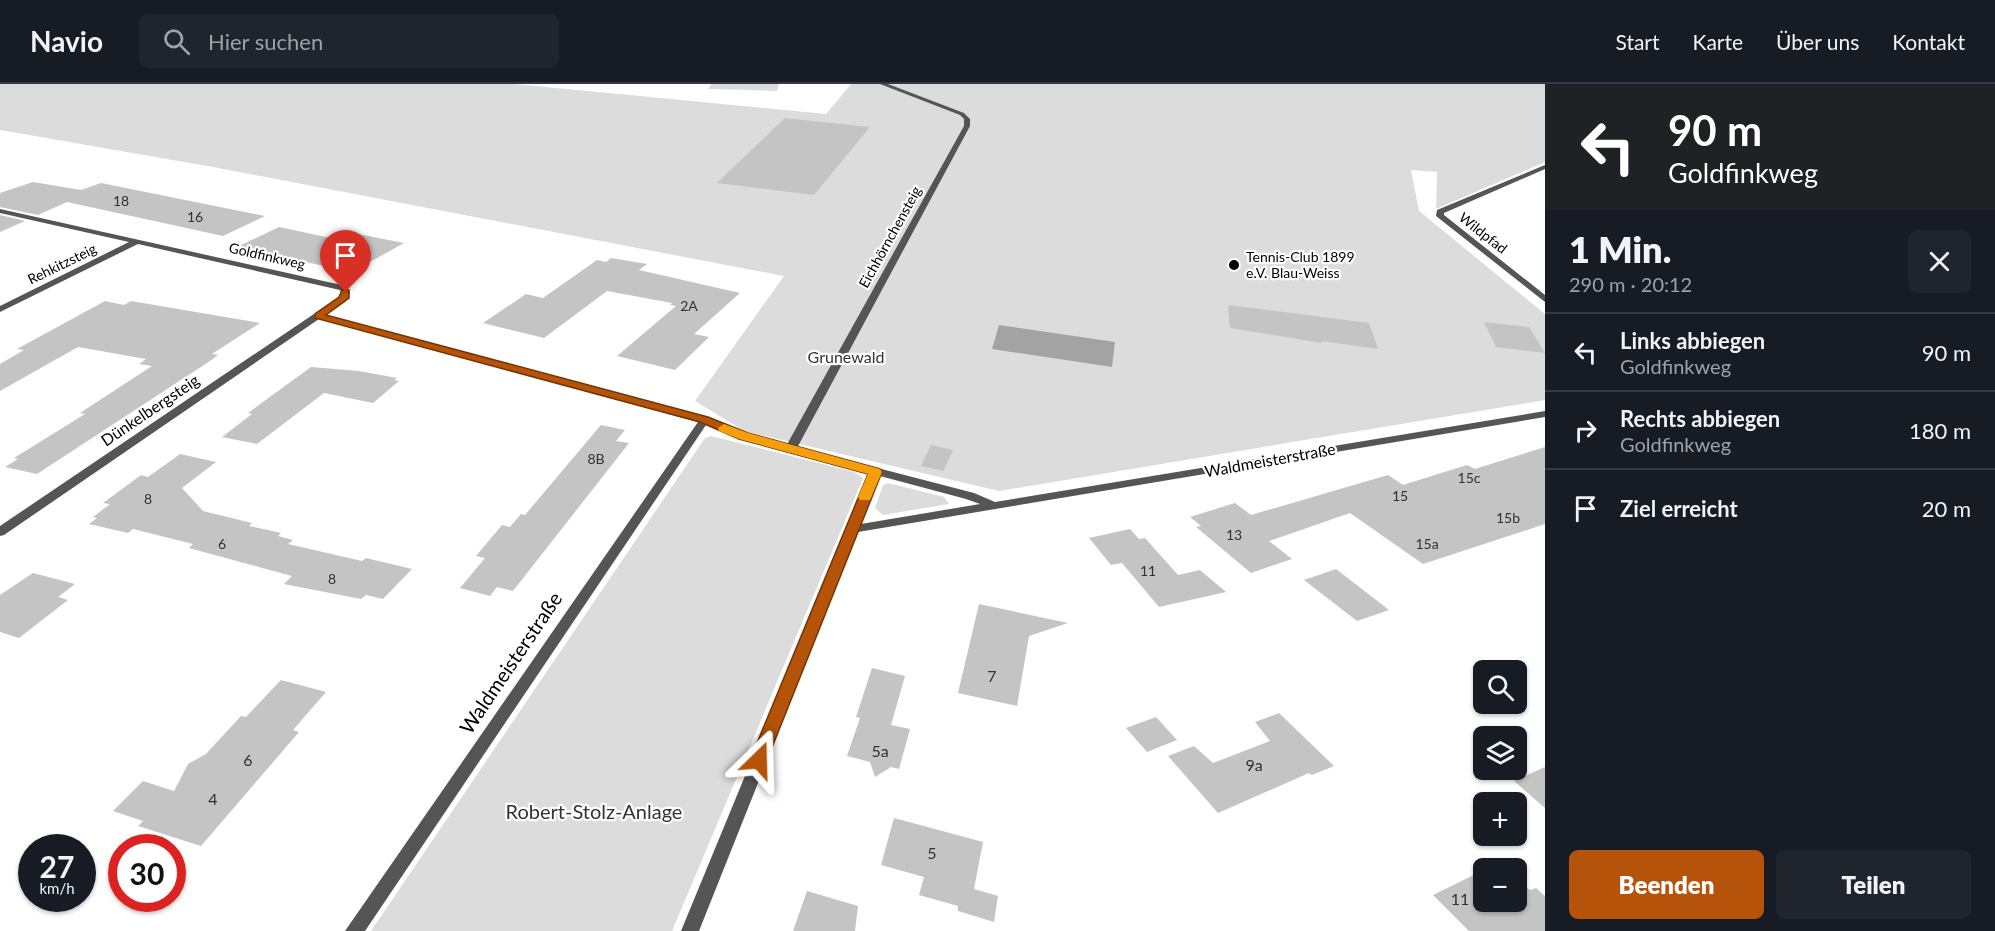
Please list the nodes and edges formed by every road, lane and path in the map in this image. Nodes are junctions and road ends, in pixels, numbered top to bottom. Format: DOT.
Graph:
graph roads {
  1 [pos="884,84"];
  2 [pos="1545,167"];
  3 [pos="0,211"];
  4 [pos="136,242"];
  5 [pos="1545,299"];
  6 [pos="0,309"];
  7 [pos="318,316"];
  8 [pos="1545,414"];
  9 [pos="704,420"];
  10 [pos="791,448"];
  11 [pos="876,472"];
  12 [pos="995,506"];
  13 [pos="852,529"];
  14 [pos="0,532"];
  15 [pos="354,931"];
  16 [pos="690,931"];
  1 -- 10 [label="street, Eichhörnchensteig"];
  2 -- 5 [label="street, Wildpfad"];
  3 -- 4 [label="street, Goldfinkweg"];
  4 -- 6 [label="street, Rehkitzsteig"];
  4 -- 7 [label="street, Goldfinkweg"];
  7 -- 9 [label="street"];
  7 -- 14 [label="street, Dünkelbergsteig"];
  8 -- 12 [label="street, Waldmeisterstraße"];
  9 -- 10 [label="street"];
  9 -- 15 [label="street, Waldmeisterstraße"];
  10 -- 11 [label="street"];
  11 -- 12 [label="street"];
  11 -- 13 [label="street"];
  12 -- 13 [label="street, Waldmeisterstraße"];
  13 -- 16 [label="street"];
}
